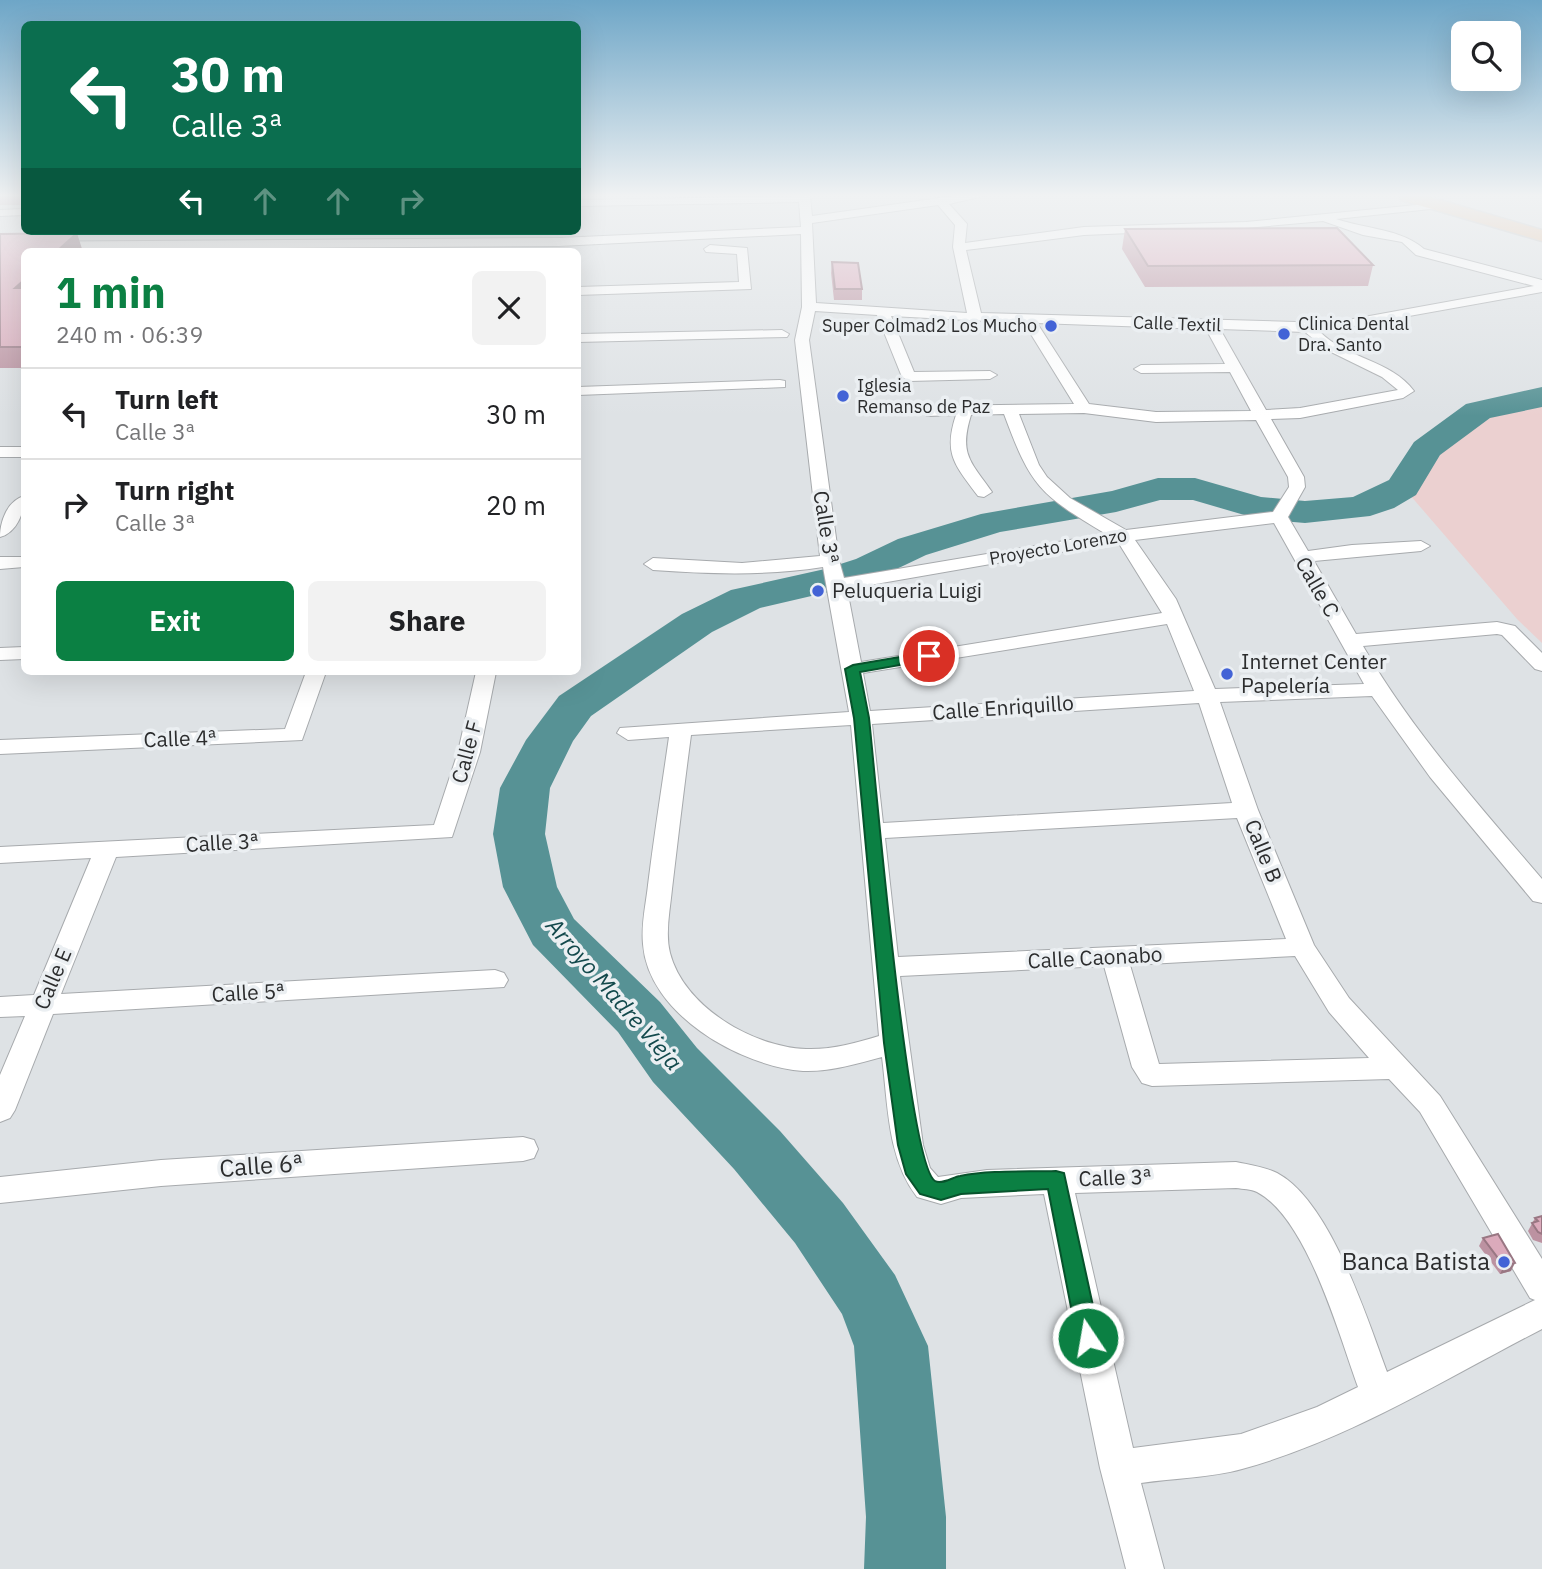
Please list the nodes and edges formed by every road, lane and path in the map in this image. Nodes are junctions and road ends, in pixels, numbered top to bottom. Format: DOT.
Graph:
graph roads {
  1 [pos="745,269"];
  2 [pos="808,269"];
  3 [pos="964,269"];
  4 [pos="1482,269"];
  5 [pos="1542,286"];
  6 [pos="581,291"];
  7 [pos="809,307"];
  8 [pos="883,313"];
  9 [pos="975,317"];
  10 [pos="1028,319"];
  11 [pos="1212,326"];
  12 [pos="1309,328"];
  13 [pos="782,334"];
  14 [pos="581,338"];
  15 [pos="1234,368"];
  16 [pos="1142,369"];
  17 [pos="990,375"];
  18 [pos="780,384"];
  19 [pos="581,391"];
  20 [pos="1084,408"];
  21 [pos="1010,410"];
  22 [pos="927,411"];
  23 [pos="965,411"];
  24 [pos="1262,415"];
  25 [pos="0,452"];
  26 [pos="21,452"];
  27 [pos="984,492"];
  28 [pos="1064,502"];
  29 [pos="21,505"];
  30 [pos="1284,510"];
  31 [pos="1081,513"];
  32 [pos="0,532"];
  33 [pos="1123,536"];
  34 [pos="1421,546"];
  35 [pos="1300,558"];
  36 [pos="21,562"];
  37 [pos="0,563"];
  38 [pos="653,564"];
  39 [pos="833,570"];
  40 [pos="1172,618"];
  41 [pos="1348,641"];
  42 [pos="21,653"];
  43 [pos="0,654"];
  44 [pos="1542,665"];
  45 [pos="853,669"];
  46 [pos="315,675"];
  47 [pos="485,675"];
  48 [pos="1378,690"];
  49 [pos="1207,696"];
  50 [pos="861,718"];
  51 [pos="681,730"];
  52 [pos="628,733"];
  53 [pos="0,747"];
  54 [pos="1246,810"];
  55 [pos="873,831"];
  56 [pos="443,832"];
  57 [pos="107,849"];
  58 [pos="0,855"];
  59 [pos="1542,895"];
  60 [pos="1302,947"];
  61 [pos="1115,958"];
  62 [pos="888,967"];
  63 [pos="495,980"];
  64 [pos="42,1005"];
  65 [pos="0,1007"];
  66 [pos="894,1043"];
  67 [pos="1395,1068"];
  68 [pos="0,1110"];
  69 [pos="523,1149"];
  70 [pos="1056,1180"];
  71 [pos="0,1190"];
  72 [pos="1542,1287"];
  73 [pos="1542,1312"];
  74 [pos="1378,1395"];
  75 [pos="1118,1468"];
  76 [pos="1145,1569"];
  1 -- 6 [label="street"];
  2 -- 7 [label="street, Calle 3ª"];
  3 -- 9 [label="street"];
  4 -- 5 [label="street"];
  5 -- 12 [label="street, Calle Textil"];
  7 -- 8 [label="street, Calle Textil"];
  7 -- 39 [label="street, Calle 3ª"];
  8 -- 9 [label="street, Calle Textil"];
  8 -- 17 [label="street"];
  9 -- 10 [label="street, Calle Textil"];
  10 -- 11 [label="street, Calle Textil"];
  10 -- 20 [label="street"];
  11 -- 12 [label="street, Calle Textil"];
  11 -- 15 [label="street"];
  12 -- 24 [label="street"];
  13 -- 14 [label="street"];
  15 -- 16 [label="street"];
  15 -- 24 [label="street"];
  18 -- 19 [label="street"];
  20 -- 21 [label="street"];
  20 -- 24 [label="street"];
  21 -- 23 [label="street"];
  21 -- 28 [label="street, Calle B"];
  22 -- 23 [label="street"];
  23 -- 27 [label="street"];
  24 -- 30 [label="street"];
  25 -- 26 [label="street"];
  28 -- 31 [label="street, Calle B"];
  29 -- 32 [label="street"];
  30 -- 33 [label="street, Proyecto Lorenzo"];
  30 -- 35 [label="street, Calle C"];
  31 -- 33 [label="street, Calle B"];
  33 -- 39 [label="street, Proyecto Lorenzo"];
  33 -- 40 [label="street, Calle B"];
  34 -- 35 [label="street"];
  35 -- 41 [label="street, Calle C"];
  36 -- 37 [label="street"];
  38 -- 39 [label="street, Proyecto Lorenzo"];
  39 -- 45 [label="street, Calle 3ª"];
  40 -- 45 [label="street"];
  40 -- 49 [label="street, Calle B"];
  41 -- 44 [label="street"];
  41 -- 48 [label="street, Calle C"];
  42 -- 43 [label="street"];
  45 -- 50 [label="street, Calle 3ª"];
  46 -- 53 [label="street, Calle 4ª"];
  47 -- 56 [label="street, Calle F"];
  48 -- 49 [label="street, Calle Enriquillo"];
  48 -- 59 [label="street, Calle C"];
  49 -- 50 [label="street, Calle Enriquillo"];
  49 -- 54 [label="street, Calle B"];
  50 -- 51 [label="street, Calle Enriquillo"];
  50 -- 55 [label="street, Calle 3ª"];
  51 -- 52 [label="street, Calle Enriquillo"];
  51 -- 66 [label="street"];
  54 -- 55 [label="street"];
  54 -- 60 [label="street, Calle B"];
  55 -- 62 [label="street, Calle 3ª"];
  56 -- 57 [label="street, Calle 3ª"];
  57 -- 58 [label="street, Calle 3ª"];
  57 -- 64 [label="street, Calle E"];
  60 -- 61 [label="street, Calle Caonabo"];
  60 -- 67 [label="street, Calle B"];
  61 -- 62 [label="street, Calle Caonabo"];
  61 -- 67 [label="street"];
  62 -- 66 [label="street, Calle 3ª"];
  63 -- 64 [label="street, Calle 5ª"];
  64 -- 65 [label="street, Calle 5ª"];
  64 -- 68 [label="street, Calle E"];
  66 -- 70 [label="street, Calle 3ª"];
  67 -- 72 [label="street, Calle B"];
  69 -- 71 [label="street, Calle 6ª"];
  70 -- 74 [label="street, Calle 3ª"];
  70 -- 75 [label="street"];
  73 -- 74 [label="street"];
  74 -- 75 [label="street"];
  75 -- 76 [label="street"];
}
